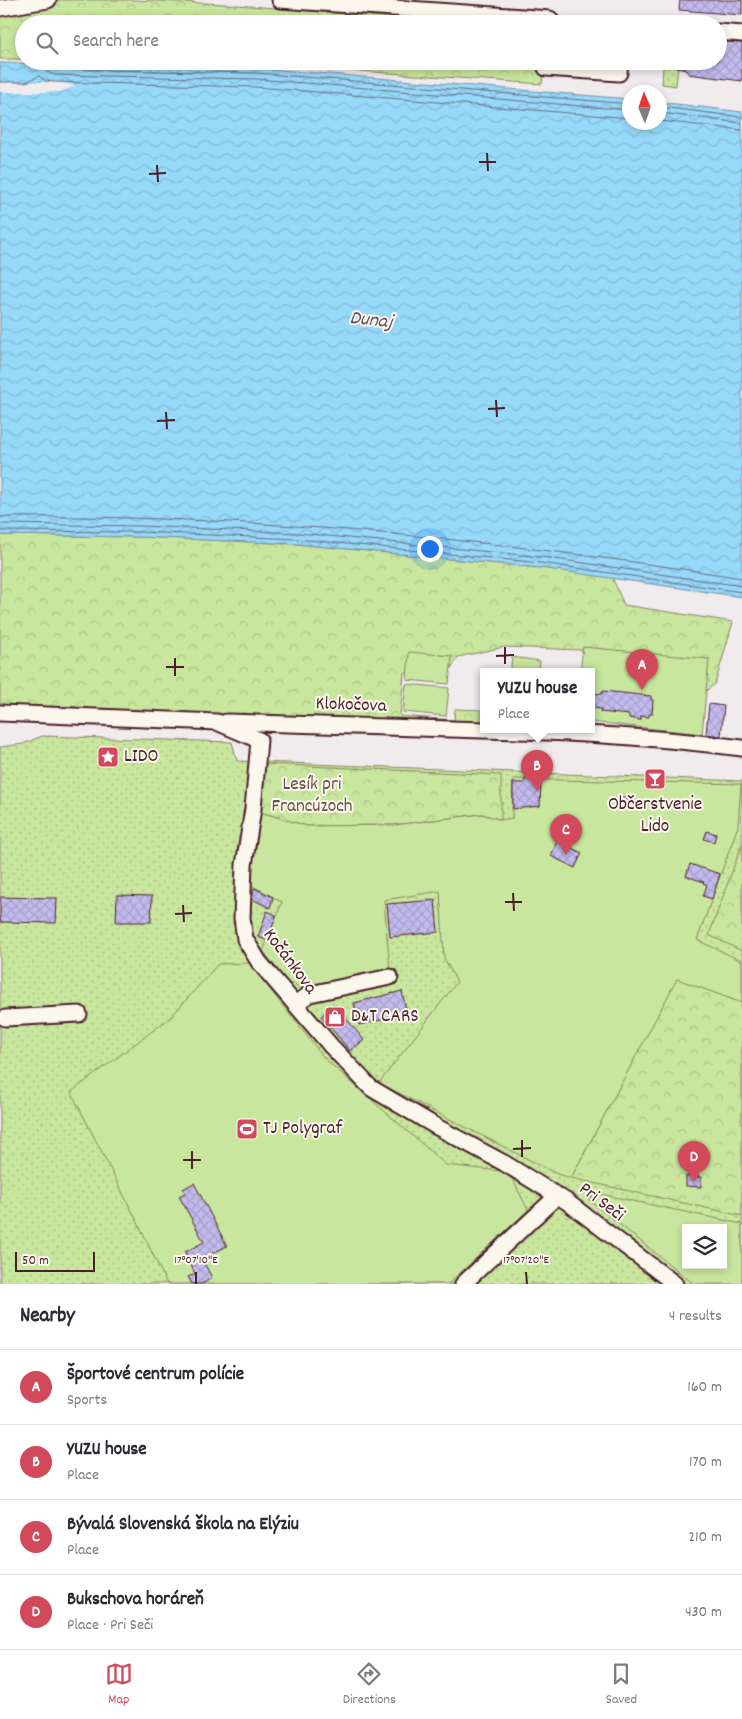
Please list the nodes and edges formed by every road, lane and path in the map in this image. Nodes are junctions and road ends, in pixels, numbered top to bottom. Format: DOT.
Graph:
graph roads {
  1 [pos="48,0"];
  2 [pos="280,0"];
  3 [pos="0,8"];
  4 [pos="482,15"];
  5 [pos="727,33"];
  6 [pos="742,34"];
  7 [pos="575,70"];
  8 [pos="619,70"];
  9 [pos="0,713"];
  10 [pos="217,722"];
  11 [pos="480,730"];
  12 [pos="573,733"];
  13 [pos="742,748"];
  14 [pos="390,977"];
  15 [pos="295,1004"];
  16 [pos="79,1014"];
  17 [pos="5,1018"];
  18 [pos="557,1196"];
  19 [pos="463,1284"];
  20 [pos="675,1284"];
  1 -- 3 [label="street"];
  2 -- 4 [label="street"];
  5 -- 6 [label="street"];
  7 -- 8 [label="street"];
  9 -- 10 [label="street, Klokočova"];
  10 -- 11 [label="street, Klokočova"];
  10 -- 15 [label="street, Kočánkova"];
  12 -- 13 [label="street, Klokočova"];
  14 -- 15 [label="street"];
  15 -- 18 [label="street, Kočánkova"];
  16 -- 17 [label="street"];
  18 -- 19 [label="street, Pri Seči"];
  18 -- 20 [label="street, Pri Seči"];
}
